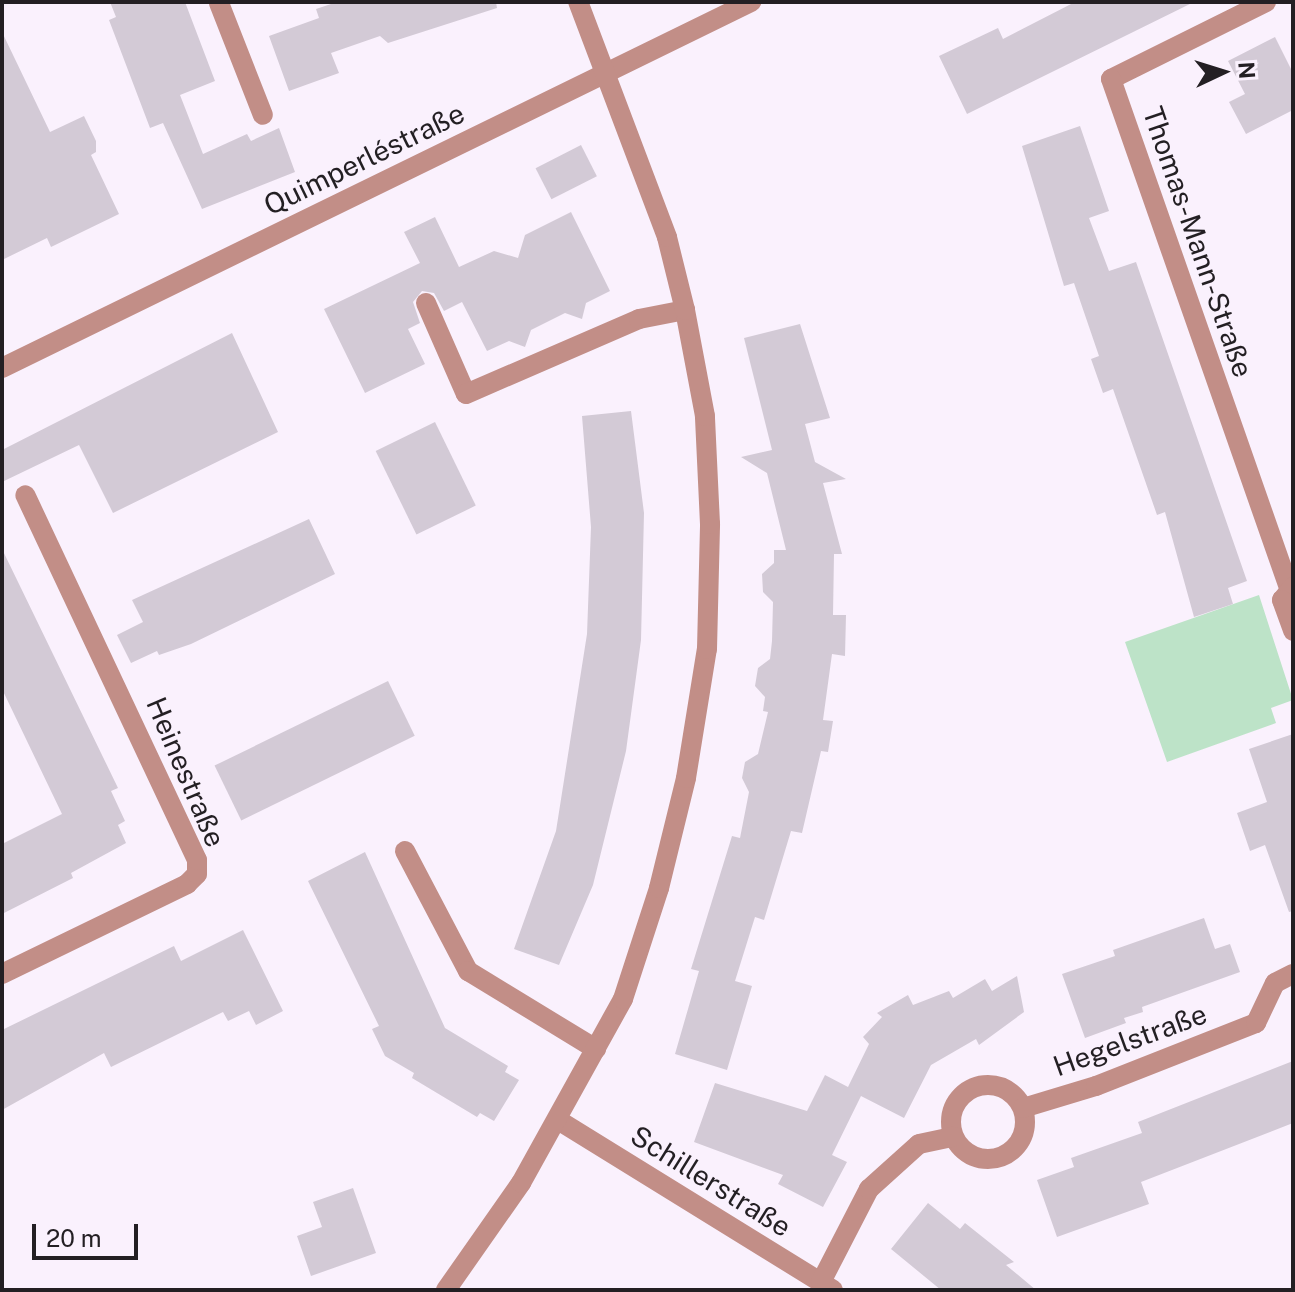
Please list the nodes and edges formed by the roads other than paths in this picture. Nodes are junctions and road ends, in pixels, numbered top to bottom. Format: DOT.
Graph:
graph roads {
  1 [pos="220,2"];
  2 [pos="578,2"];
  3 [pos="751,2"];
  4 [pos="1266,2"];
  5 [pos="606,71"];
  6 [pos="263,115"];
  7 [pos="426,303"];
  8 [pos="685,310"];
  9 [pos="2,368"];
  10 [pos="25,495"];
  11 [pos="1291,588"];
  12 [pos="1293,631"];
  13 [pos="405,851"];
  14 [pos="2,974"];
  15 [pos="1293,974"];
  16 [pos="596,1049"];
  17 [pos="1023,1108"];
  18 [pos="558,1120"];
  19 [pos="953,1137"];
  20 [pos="827,1286"];
  21 [pos="446,1290"];
  1 -- 6 [label="street"];
  2 -- 5 [label="street"];
  3 -- 5 [label="street, Quimperléstraße"];
  4 -- 11 [label="street, Thomas-Mann-Straße"];
  5 -- 8 [label="street"];
  5 -- 9 [label="street, Quimperléstraße"];
  7 -- 8 [label="street"];
  8 -- 16 [label="street"];
  10 -- 14 [label="street, Heinestraße"];
  11 -- 12 [label="street, Thomas-Mann-Straße"];
  13 -- 16 [label="street"];
  15 -- 17 [label="street, Hegelstraße"];
  16 -- 18 [label="street"];
  17 -- 19 [label="street"];
  17 -- 19 [label="street"];
  18 -- 20 [label="street, Schillerstraße"];
  18 -- 21 [label="street"];
  19 -- 20 [label="street"];
}
